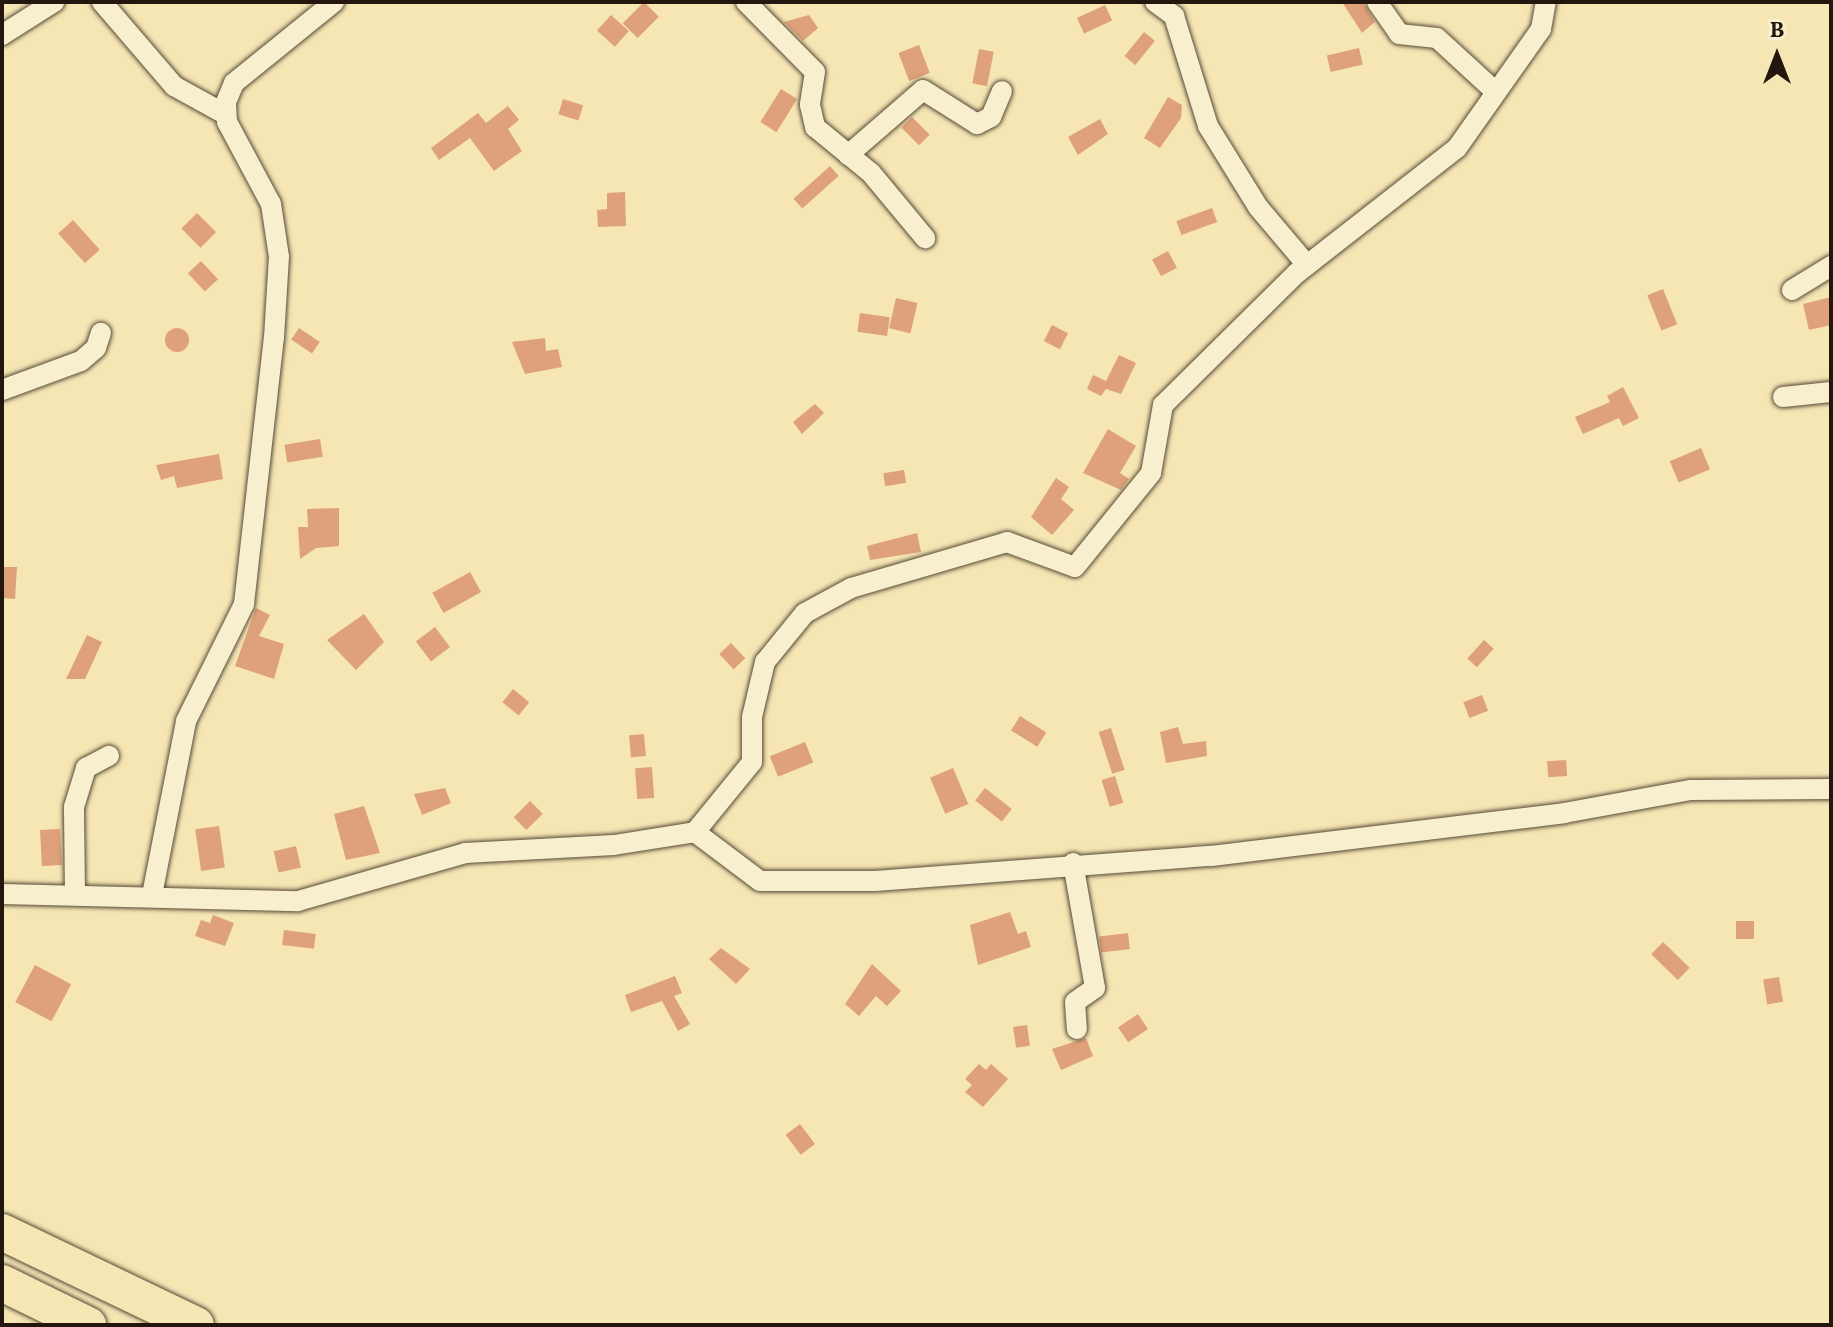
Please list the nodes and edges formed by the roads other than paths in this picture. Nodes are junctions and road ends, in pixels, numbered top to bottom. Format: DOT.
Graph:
graph roads {
  1 [pos="54,2"];
  2 [pos="102,2"];
  3 [pos="334,2"];
  4 [pos="746,2"];
  5 [pos="1155,2"];
  6 [pos="1377,2"];
  7 [pos="1546,2"];
  8 [pos="2,35"];
  9 [pos="1002,91"];
  10 [pos="1496,92"];
  11 [pos="225,114"];
  12 [pos="848,155"];
  13 [pos="925,238"];
  14 [pos="1307,265"];
  15 [pos="1831,266"];
  16 [pos="1792,290"];
  17 [pos="101,333"];
  18 [pos="2,390"];
  19 [pos="1831,392"];
  20 [pos="1783,397"];
  21 [pos="109,756"];
  22 [pos="1831,789"];
  23 [pos="695,832"];
  24 [pos="1073,863"];
  25 [pos="2,894"];
  26 [pos="75,894"];
  27 [pos="152,895"];
  28 [pos="1077,1029"];
  29 [pos="2,1232"];
  30 [pos="2,1283"];
  31 [pos="88,1325"];
  32 [pos="196,1325"];
  1 -- 8 [label="street"];
  2 -- 11 [label="street"];
  3 -- 11 [label="street"];
  4 -- 12 [label="street"];
  5 -- 14 [label="street"];
  6 -- 10 [label="street"];
  7 -- 10 [label="street"];
  9 -- 12 [label="street"];
  10 -- 14 [label="street"];
  11 -- 27 [label="street"];
  12 -- 13 [label="street"];
  14 -- 23 [label="street"];
  15 -- 16 [label="street"];
  17 -- 18 [label="street"];
  19 -- 20 [label="street"];
  21 -- 26 [label="street"];
  22 -- 24 [label="street"];
  23 -- 24 [label="street"];
  23 -- 27 [label="street"];
  24 -- 28 [label="street"];
  25 -- 26 [label="street"];
  26 -- 27 [label="street"];
  29 -- 32 [label="highway"];
  30 -- 31 [label="highway"];
}
